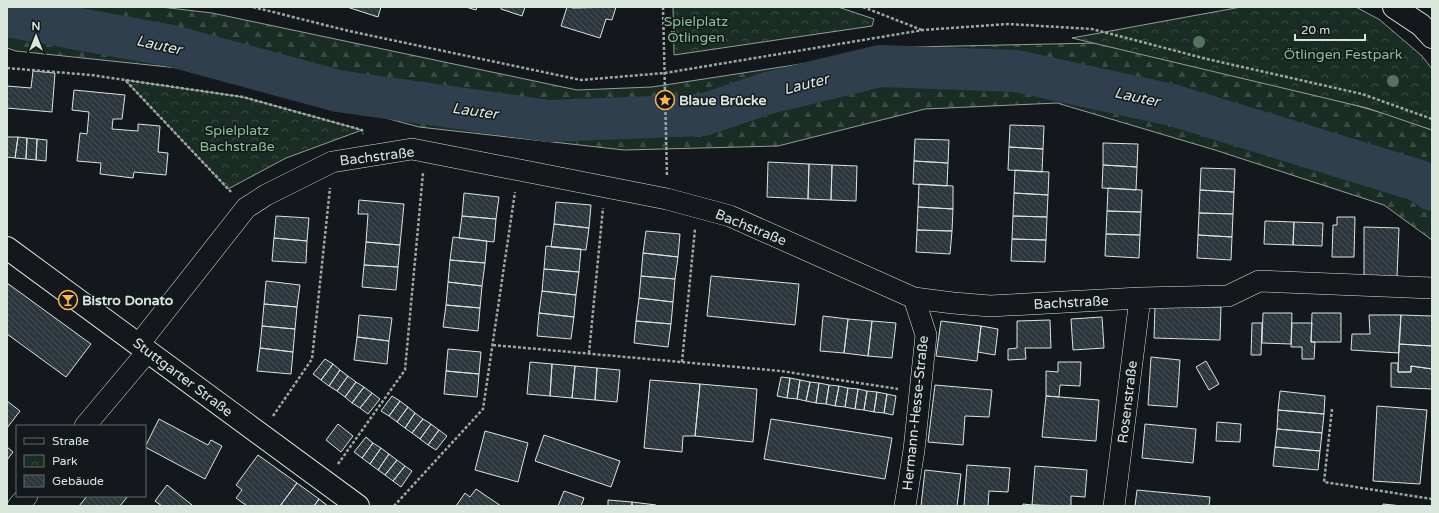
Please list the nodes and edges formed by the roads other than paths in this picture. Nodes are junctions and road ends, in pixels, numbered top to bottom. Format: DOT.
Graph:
graph roads {
  1 [pos="1394,7"];
  2 [pos="1432,37"];
  3 [pos="7,248"];
  4 [pos="1432,288"];
  5 [pos="914,298"];
  6 [pos="1140,298"];
  7 [pos="143,348"];
  8 [pos="86,425"];
  9 [pos="25,497"];
  10 [pos="18,506"];
  11 [pos="358,506"];
  12 [pos="905,506"];
  13 [pos="1114,506"];
  1 -- 2 [label="main road"];
  3 -- 7 [label="main road, Stuttgarter Straße"];
  4 -- 6 [label="street, Bachstraße"];
  5 -- 6 [label="street, Bachstraße"];
  5 -- 7 [label="street, Bachstraße"];
  5 -- 12 [label="street, Hermann-Hesse-Straße"];
  6 -- 13 [label="street, Rosenstraße"];
  7 -- 8 [label="street, Bachstraße"];
  7 -- 11 [label="main road, Stuttgarter Straße"];
  9 -- 10 [label="street"];
}
